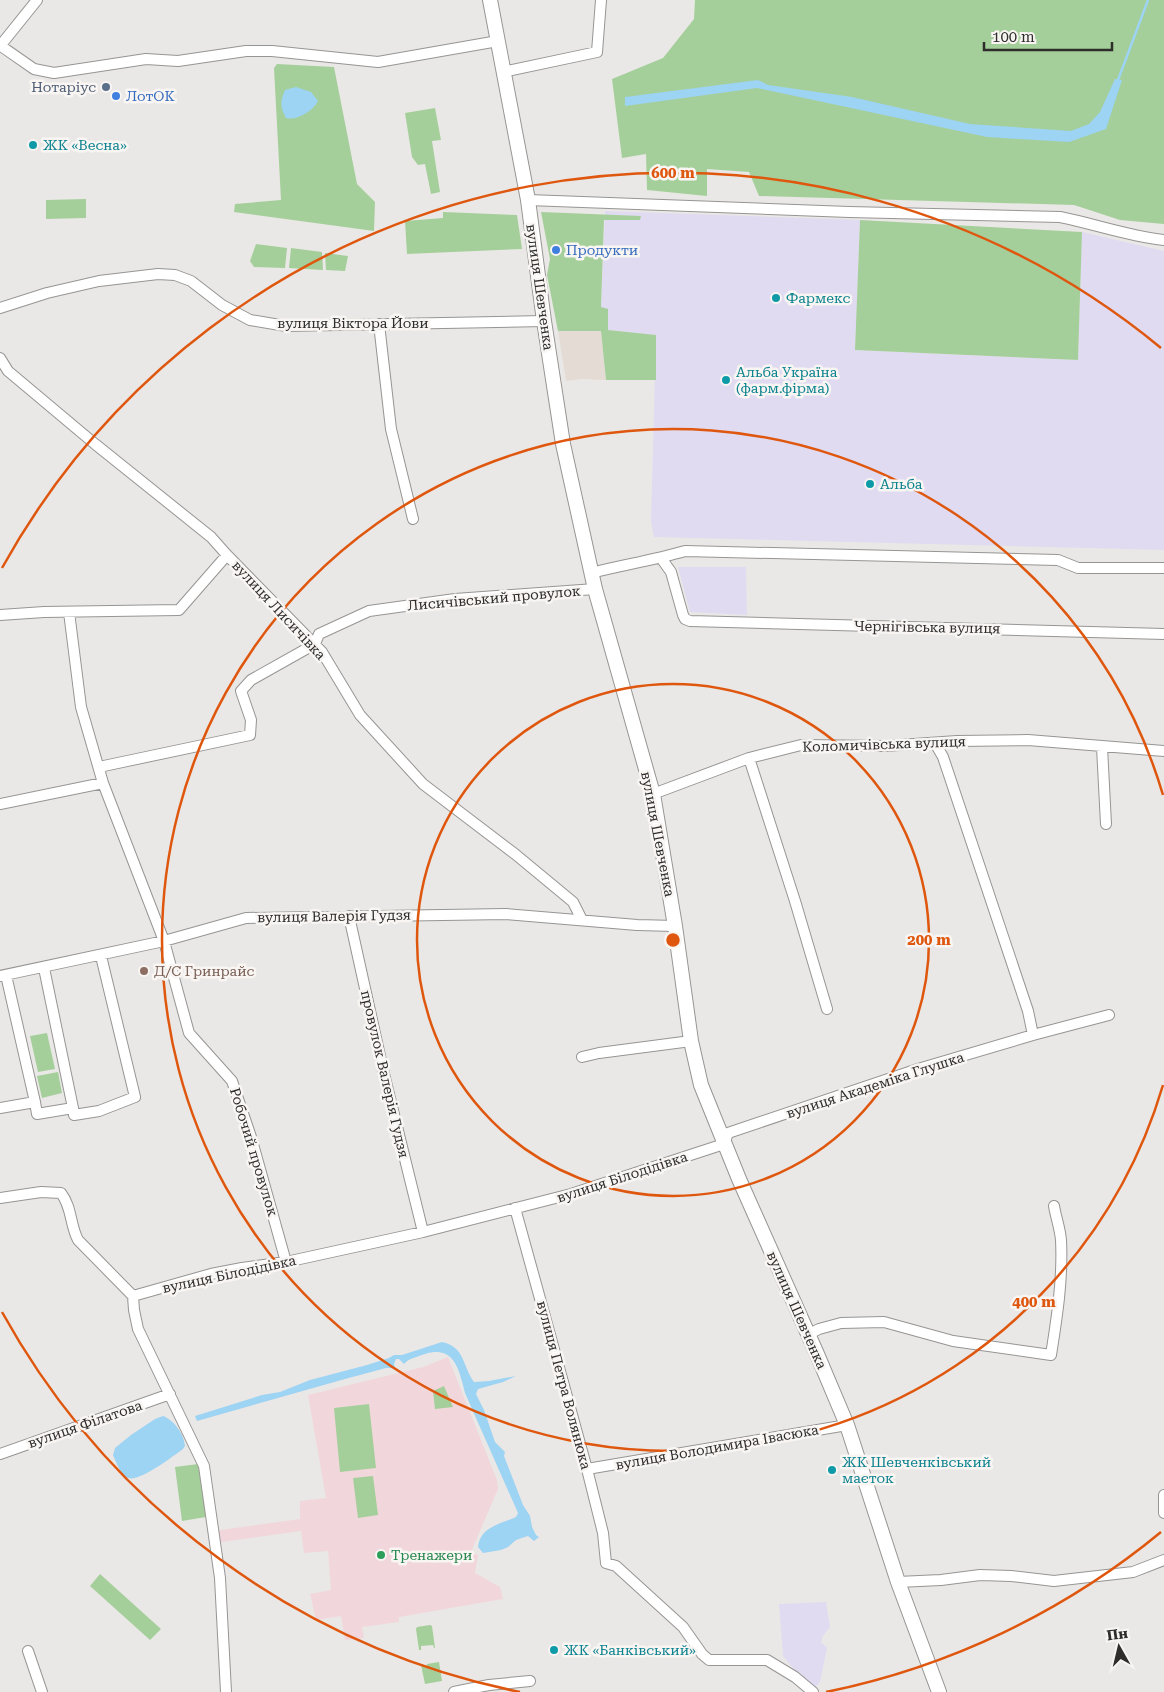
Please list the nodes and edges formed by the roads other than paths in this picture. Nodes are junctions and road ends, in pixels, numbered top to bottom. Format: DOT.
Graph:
graph roads {
  1 [pos="37,0"];
  2 [pos="490,0"];
  3 [pos="601,0"];
  4 [pos="498,41"];
  5 [pos="0,46"];
  6 [pos="503,72"];
  7 [pos="528,200"];
  8 [pos="1164,240"];
  9 [pos="0,308"];
  10 [pos="544,320"];
  11 [pos="379,324"];
  12 [pos="0,358"];
  13 [pos="413,519"];
  14 [pos="227,555"];
  15 [pos="661,558"];
  16 [pos="1164,568"];
  17 [pos="591,573"];
  18 [pos="595,589"];
  19 [pos="68,612"];
  20 [pos="0,615"];
  21 [pos="1164,634"];
  22 [pos="315,644"];
  23 [pos="935,742"];
  24 [pos="1102,747"];
  25 [pos="1164,751"];
  26 [pos="749,758"];
  27 [pos="99,767"];
  28 [pos="103,783"];
  29 [pos="653,794"];
  30 [pos="0,804"];
  31 [pos="1106,824"];
  32 [pos="349,916"];
  33 [pos="582,920"];
  34 [pos="675,926"];
  35 [pos="164,941"];
  36 [pos="101,956"];
  37 [pos="44,968"];
  38 [pos="3,976"];
  39 [pos="827,1009"];
  40 [pos="1109,1015"];
  41 [pos="1033,1035"];
  42 [pos="691,1041"];
  43 [pos="582,1057"];
  44 [pos="35,1102"];
  45 [pos="0,1108"];
  46 [pos="73,1108"];
  47 [pos="724,1144"];
  48 [pos="0,1198"];
  49 [pos="515,1208"];
  50 [pos="1054,1211"];
  51 [pos="423,1232"];
  52 [pos="286,1262"];
  53 [pos="133,1296"];
  54 [pos="809,1334"];
  55 [pos="170,1394"];
  56 [pos="847,1425"];
  57 [pos="0,1454"];
  58 [pos="587,1469"];
  59 [pos="1164,1495"];
  60 [pos="1164,1513"];
  61 [pos="1164,1560"];
  62 [pos="898,1582"];
  63 [pos="28,1651"];
  64 [pos="530,1681"];
  65 [pos="42,1692"];
  66 [pos="226,1692"];
  67 [pos="454,1692"];
  68 [pos="813,1692"];
  69 [pos="939,1692"];
  1 -- 5 [label="street"];
  2 -- 4 [label="main road, вулиця Шевченка"];
  3 -- 6 [label="street"];
  4 -- 5 [label="street"];
  4 -- 6 [label="main road, вулиця Шевченка"];
  6 -- 7 [label="main road, вулиця Шевченка"];
  7 -- 8 [label="street"];
  7 -- 10 [label="main road, вулиця Шевченка"];
  9 -- 11 [label="street, вулиця Віктора Йови"];
  10 -- 11 [label="street, вулиця Віктора Йови"];
  10 -- 17 [label="main road, вулиця Шевченка"];
  11 -- 13 [label="street"];
  12 -- 14 [label="street, вулиця Лисичівка"];
  14 -- 19 [label="street"];
  14 -- 22 [label="street, вулиця Лисичівка"];
  15 -- 16 [label="street"];
  15 -- 17 [label="street"];
  15 -- 21 [label="street, Чернігівська вулиця"];
  17 -- 18 [label="main road, вулиця Шевченка"];
  18 -- 22 [label="street, Лисичівський провулок"];
  18 -- 29 [label="main road, вулиця Шевченка"];
  19 -- 20 [label="street"];
  19 -- 27 [label="street, Робочий провулок"];
  22 -- 27 [label="street, Лисичівський провулок"];
  22 -- 33 [label="street, вулиця Лисичівка"];
  23 -- 24 [label="street, Коломичівська вулиця"];
  23 -- 26 [label="street, Коломичівська вулиця"];
  23 -- 41 [label="street"];
  24 -- 25 [label="street, Коломичівська вулиця"];
  24 -- 31 [label="street"];
  26 -- 29 [label="street, Коломичівська вулиця"];
  26 -- 39 [label="street"];
  27 -- 28 [label="street, Робочий провулок"];
  28 -- 30 [label="street"];
  28 -- 35 [label="street, Робочий провулок"];
  29 -- 34 [label="main road, вулиця Шевченка"];
  32 -- 33 [label="street, вулиця Валерія Гудзя"];
  32 -- 35 [label="street, вулиця Валерія Гудзя"];
  32 -- 51 [label="street, провулок Валерія Гудзя"];
  33 -- 34 [label="street, вулиця Валерія Гудзя"];
  34 -- 42 [label="main road, вулиця Шевченка"];
  35 -- 36 [label="street, вулиця Валерія Гудзя"];
  35 -- 52 [label="street, Робочий провулок"];
  36 -- 37 [label="street, вулиця Валерія Гудзя"];
  36 -- 46 [label="street"];
  37 -- 38 [label="street, вулиця Валерія Гудзя"];
  37 -- 46 [label="street"];
  38 -- 44 [label="street"];
  40 -- 41 [label="street, вулиця Академіка Глушка"];
  41 -- 47 [label="street, вулиця Академіка Глушка"];
  42 -- 43 [label="street"];
  42 -- 47 [label="main road, вулиця Шевченка"];
  44 -- 45 [label="street"];
  44 -- 46 [label="street"];
  47 -- 49 [label="street, вулиця Білодідівка"];
  47 -- 54 [label="main road, вулиця Шевченка"];
  48 -- 53 [label="street"];
  49 -- 51 [label="street, вулиця Білодідівка"];
  49 -- 58 [label="street, вулиця Петра Волянюка"];
  50 -- 54 [label="street"];
  51 -- 52 [label="street, вулиця Білодідівка"];
  52 -- 53 [label="street, вулиця Білодідівка"];
  53 -- 55 [label="street"];
  54 -- 56 [label="main road, вулиця Шевченка"];
  55 -- 57 [label="street, вулиця Філатова"];
  55 -- 66 [label="street"];
  56 -- 58 [label="street, вулиця Володимира Івасюка"];
  56 -- 62 [label="main road, вулиця Шевченка"];
  58 -- 68 [label="street, вулиця Петра Волянюка"];
  59 -- 60 [label="street"];
  61 -- 62 [label="street"];
  62 -- 69 [label="main road, вулиця Шевченка"];
  63 -- 65 [label="street"];
  64 -- 67 [label="street"];
}
